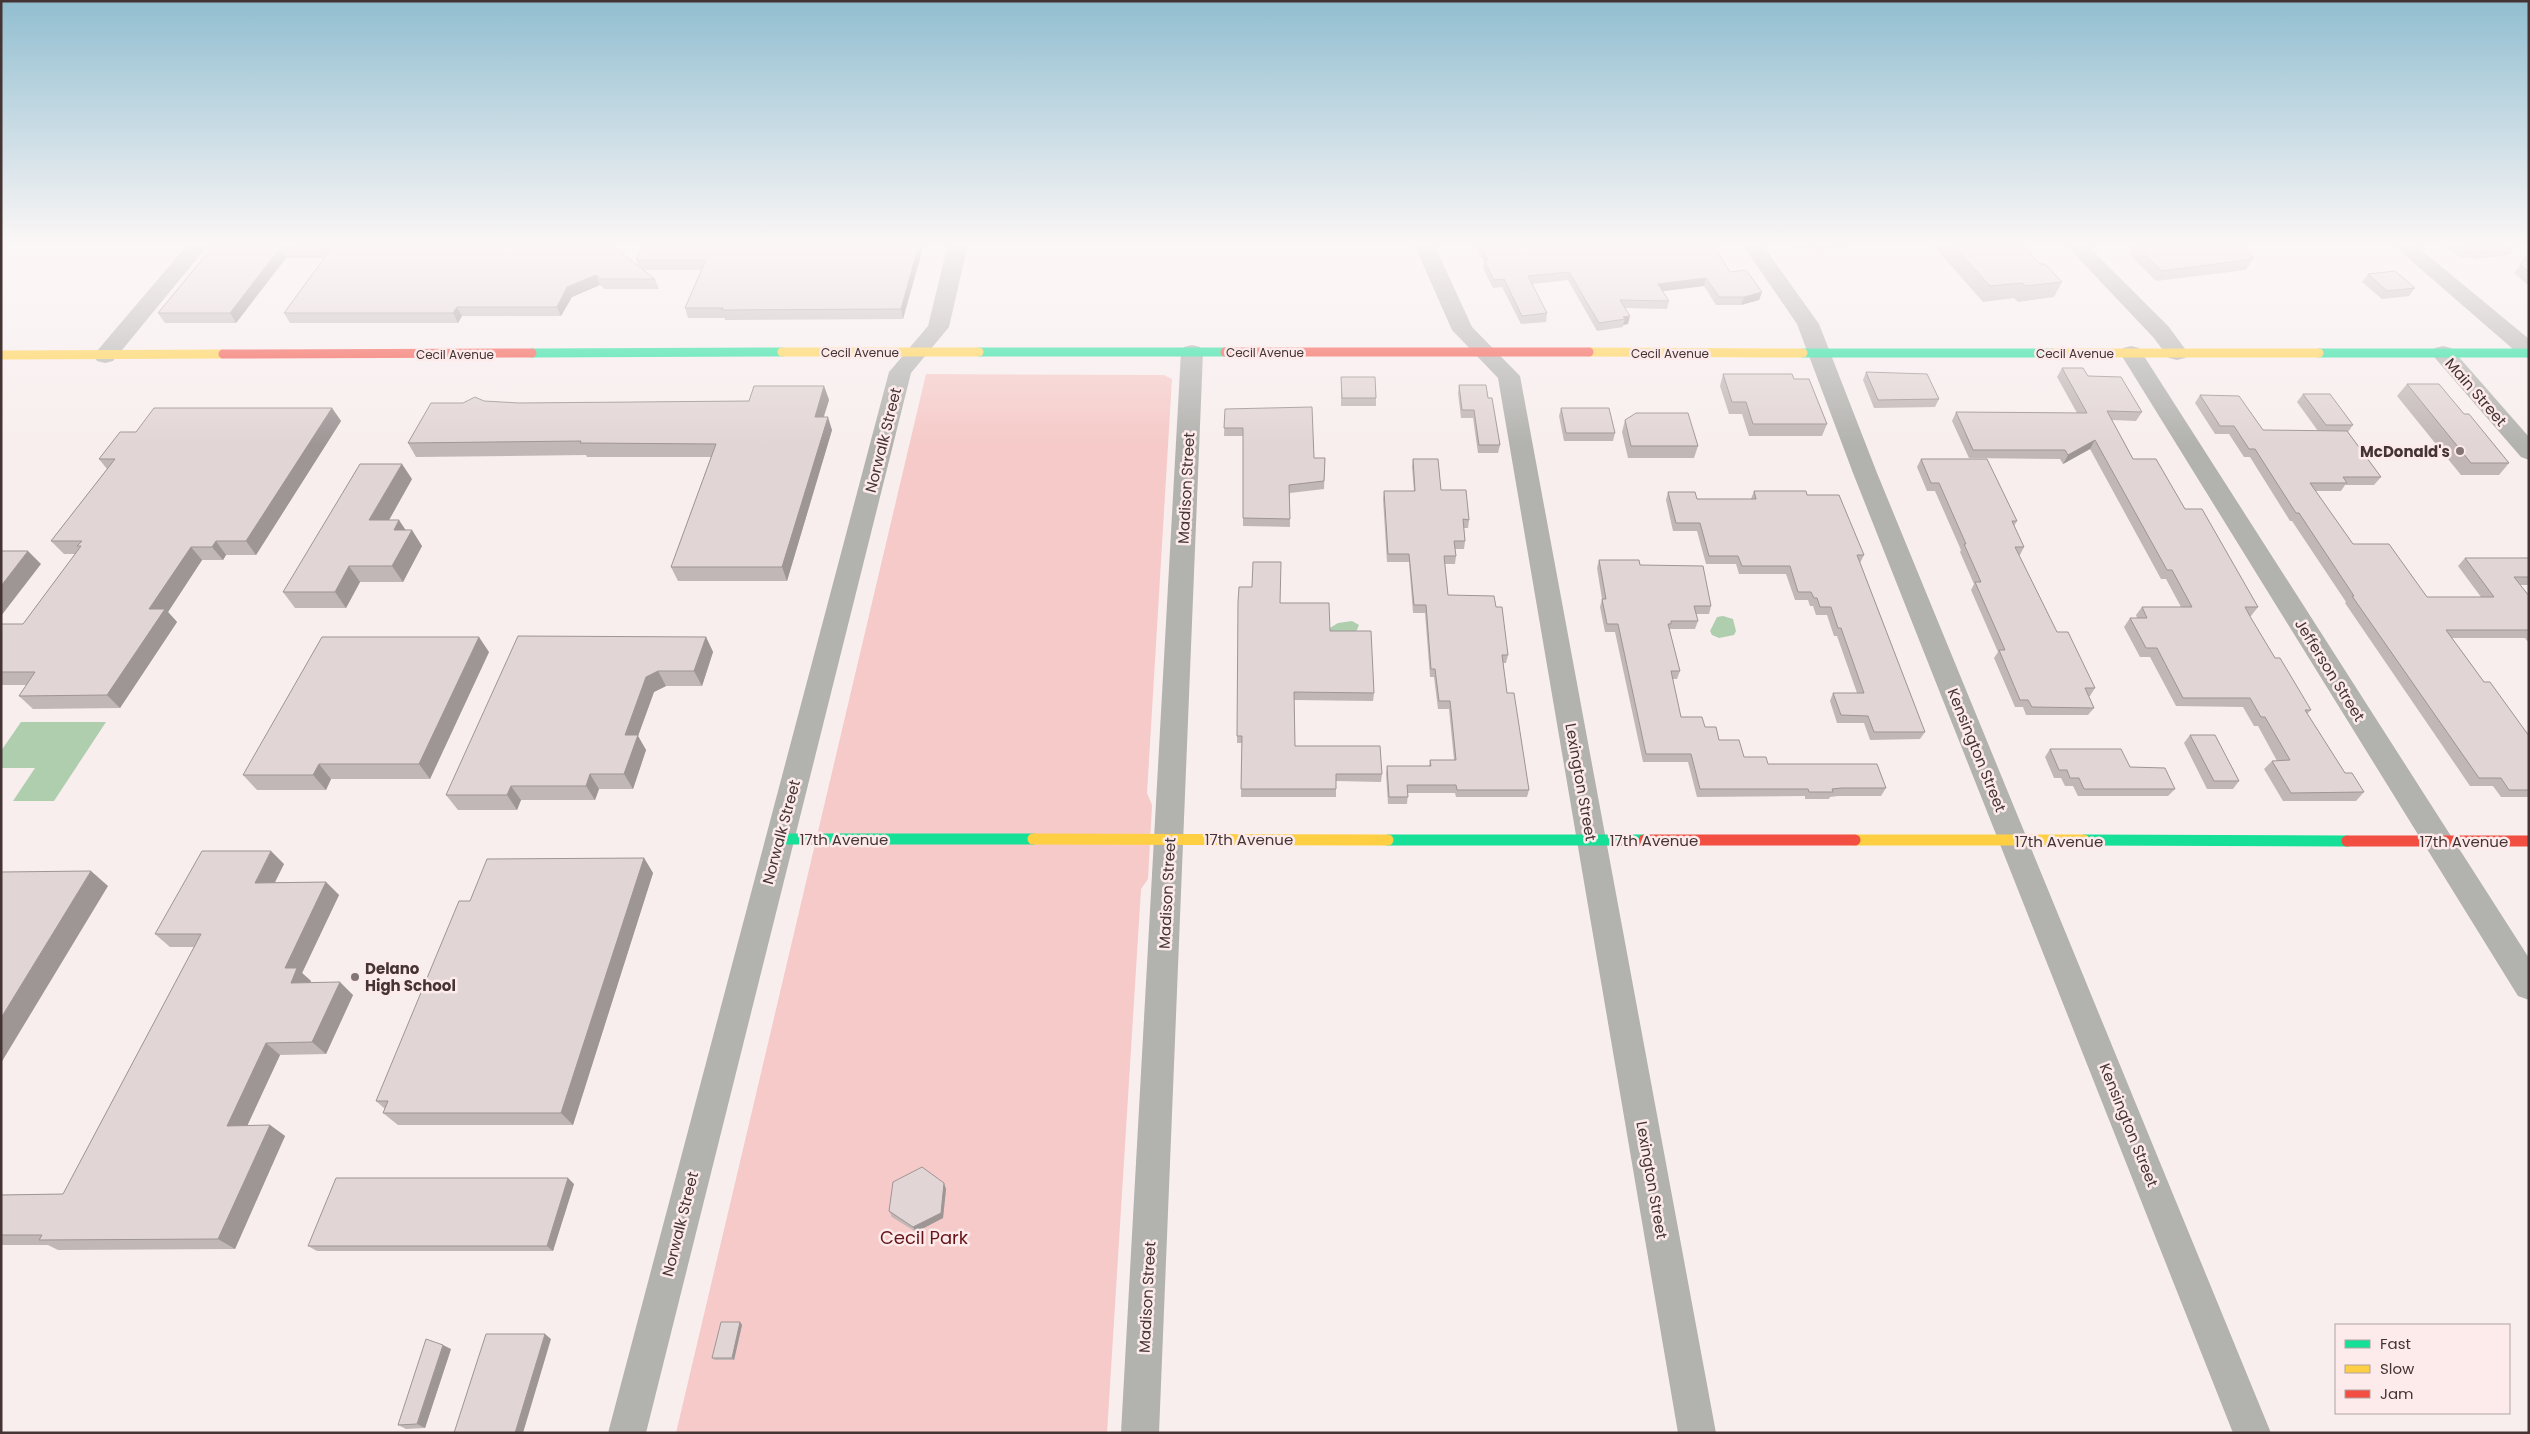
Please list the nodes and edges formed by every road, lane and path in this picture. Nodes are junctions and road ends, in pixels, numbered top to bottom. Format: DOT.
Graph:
graph roads {
  1 [pos="142,311"];
  2 [pos="942,311"];
  3 [pos="1454,311"];
  4 [pos="1799,311"];
  5 [pos="2140,311"];
  6 [pos="2483,311"];
  7 [pos="918,352"];
  8 [pos="1192,352"];
  9 [pos="1486,352"];
  10 [pos="2529,352"];
  11 [pos="1819,353"];
  12 [pos="2131,353"];
  13 [pos="2177,353"];
  14 [pos="2443,353"];
  15 [pos="1,356"];
  16 [pos="105,356"];
  17 [pos="2529,452"];
  18 [pos="780,839"];
  19 [pos="1170,839"];
  20 [pos="1592,840"];
  21 [pos="2014,841"];
  22 [pos="2529,841"];
  23 [pos="2438,842"];
  24 [pos="2529,986"];
  25 [pos="627,1433"];
  26 [pos="1140,1433"];
  27 [pos="1697,1433"];
  28 [pos="2252,1433"];
  1 -- 16 [label="street"];
  2 -- 7 [label="street, Norwalk Street"];
  3 -- 9 [label="street, Lexington Street"];
  4 -- 11 [label="street, Kensington Street"];
  5 -- 13 [label="street"];
  6 -- 10 [label="street"];
  7 -- 8 [label="main road, Cecil Avenue"];
  7 -- 16 [label="main road, Cecil Avenue"];
  7 -- 18 [label="street, Norwalk Street"];
  8 -- 9 [label="main road, Cecil Avenue"];
  8 -- 19 [label="street, Madison Street"];
  9 -- 11 [label="main road, Cecil Avenue"];
  9 -- 20 [label="street, Lexington Street"];
  10 -- 14 [label="main road, Cecil Avenue"];
  11 -- 12 [label="main road, Cecil Avenue"];
  11 -- 21 [label="street, Kensington Street"];
  12 -- 13 [label="main road, Cecil Avenue"];
  12 -- 23 [label="street, Jefferson Street"];
  13 -- 14 [label="main road, Cecil Avenue"];
  14 -- 17 [label="street, Main Street"];
  15 -- 16 [label="main road, Cecil Avenue"];
  18 -- 19 [label="main road, 17th Avenue"];
  18 -- 25 [label="street, Norwalk Street"];
  19 -- 20 [label="main road, 17th Avenue"];
  19 -- 26 [label="street, Madison Street"];
  20 -- 21 [label="main road, 17th Avenue"];
  20 -- 27 [label="street, Lexington Street"];
  21 -- 23 [label="main road, 17th Avenue"];
  21 -- 28 [label="street, Kensington Street"];
  22 -- 23 [label="main road, 17th Avenue"];
  23 -- 24 [label="street, Jefferson Street"];
}
